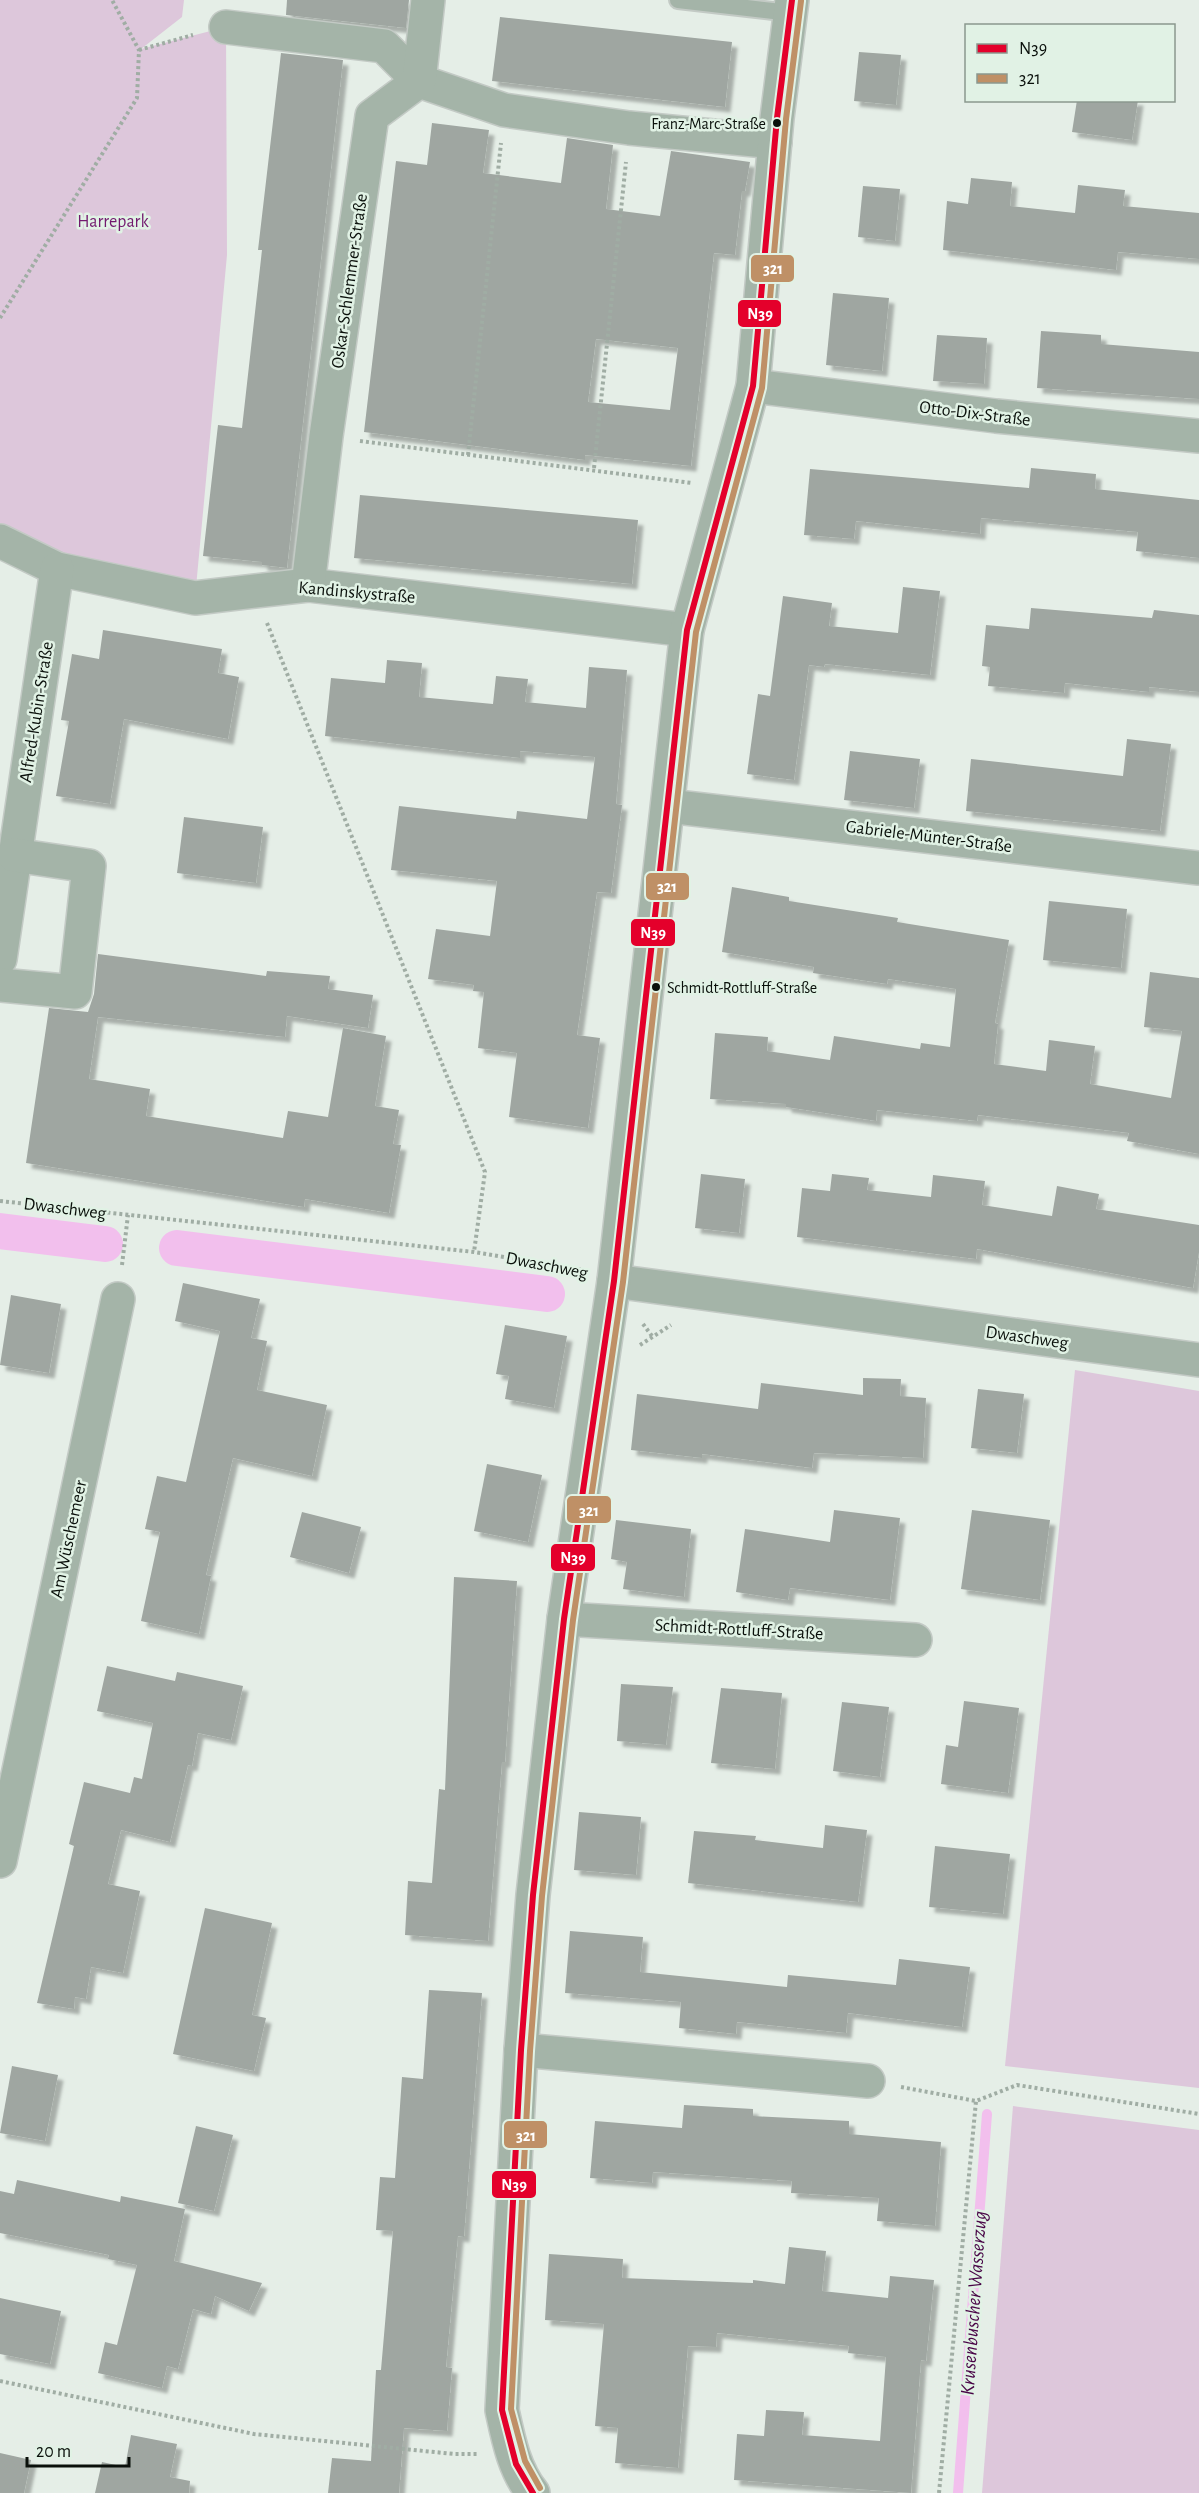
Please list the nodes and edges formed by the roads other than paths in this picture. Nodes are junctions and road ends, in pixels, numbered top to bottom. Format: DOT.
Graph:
graph roads {
  1 [pos="428,0"];
  2 [pos="678,0"];
  3 [pos="791,6"];
  4 [pos="226,27"];
  5 [pos="419,81"];
  6 [pos="776,142"];
  7 [pos="753,386"];
  8 [pos="1199,436"];
  9 [pos="0,541"];
  10 [pos="57,569"];
  11 [pos="308,585"];
  12 [pos="687,630"];
  13 [pos="668,806"];
  14 [pos="14,855"];
  15 [pos="1196,873"];
  16 [pos="0,959"];
  17 [pos="0,985"];
  18 [pos="614,1281"];
  19 [pos="118,1299"];
  20 [pos="1199,1360"];
  21 [pos="564,1619"];
  22 [pos="915,1640"];
  23 [pos="0,1861"];
  24 [pos="521,2050"];
  25 [pos="868,2081"];
  26 [pos="530,2492"];
  1 -- 5 [label="street"];
  2 -- 3 [label="lane"];
  3 -- 6 [label="street"];
  4 -- 5 [label="street"];
  5 -- 6 [label="street"];
  5 -- 11 [label="street, Oskar-Schlemmer-Straße"];
  6 -- 7 [label="street"];
  7 -- 8 [label="street, Otto-Dix-Straße"];
  7 -- 12 [label="street"];
  9 -- 10 [label="street, Kandinskystraße"];
  10 -- 11 [label="street, Kandinskystraße"];
  10 -- 14 [label="street, Alfred-Kubin-Straße"];
  11 -- 12 [label="street, Kandinskystraße"];
  12 -- 13 [label="street"];
  13 -- 15 [label="street, Gabriele-Münter-Straße"];
  13 -- 18 [label="street"];
  14 -- 16 [label="street, Alfred-Kubin-Straße"];
  14 -- 17 [label="street"];
  18 -- 20 [label="street, Dwaschweg"];
  18 -- 21 [label="street"];
  19 -- 23 [label="street, Am Wüschemeer"];
  21 -- 22 [label="street, Schmidt-Rottluff-Straße"];
  21 -- 24 [label="street"];
  24 -- 25 [label="street"];
  24 -- 26 [label="street"];
}
